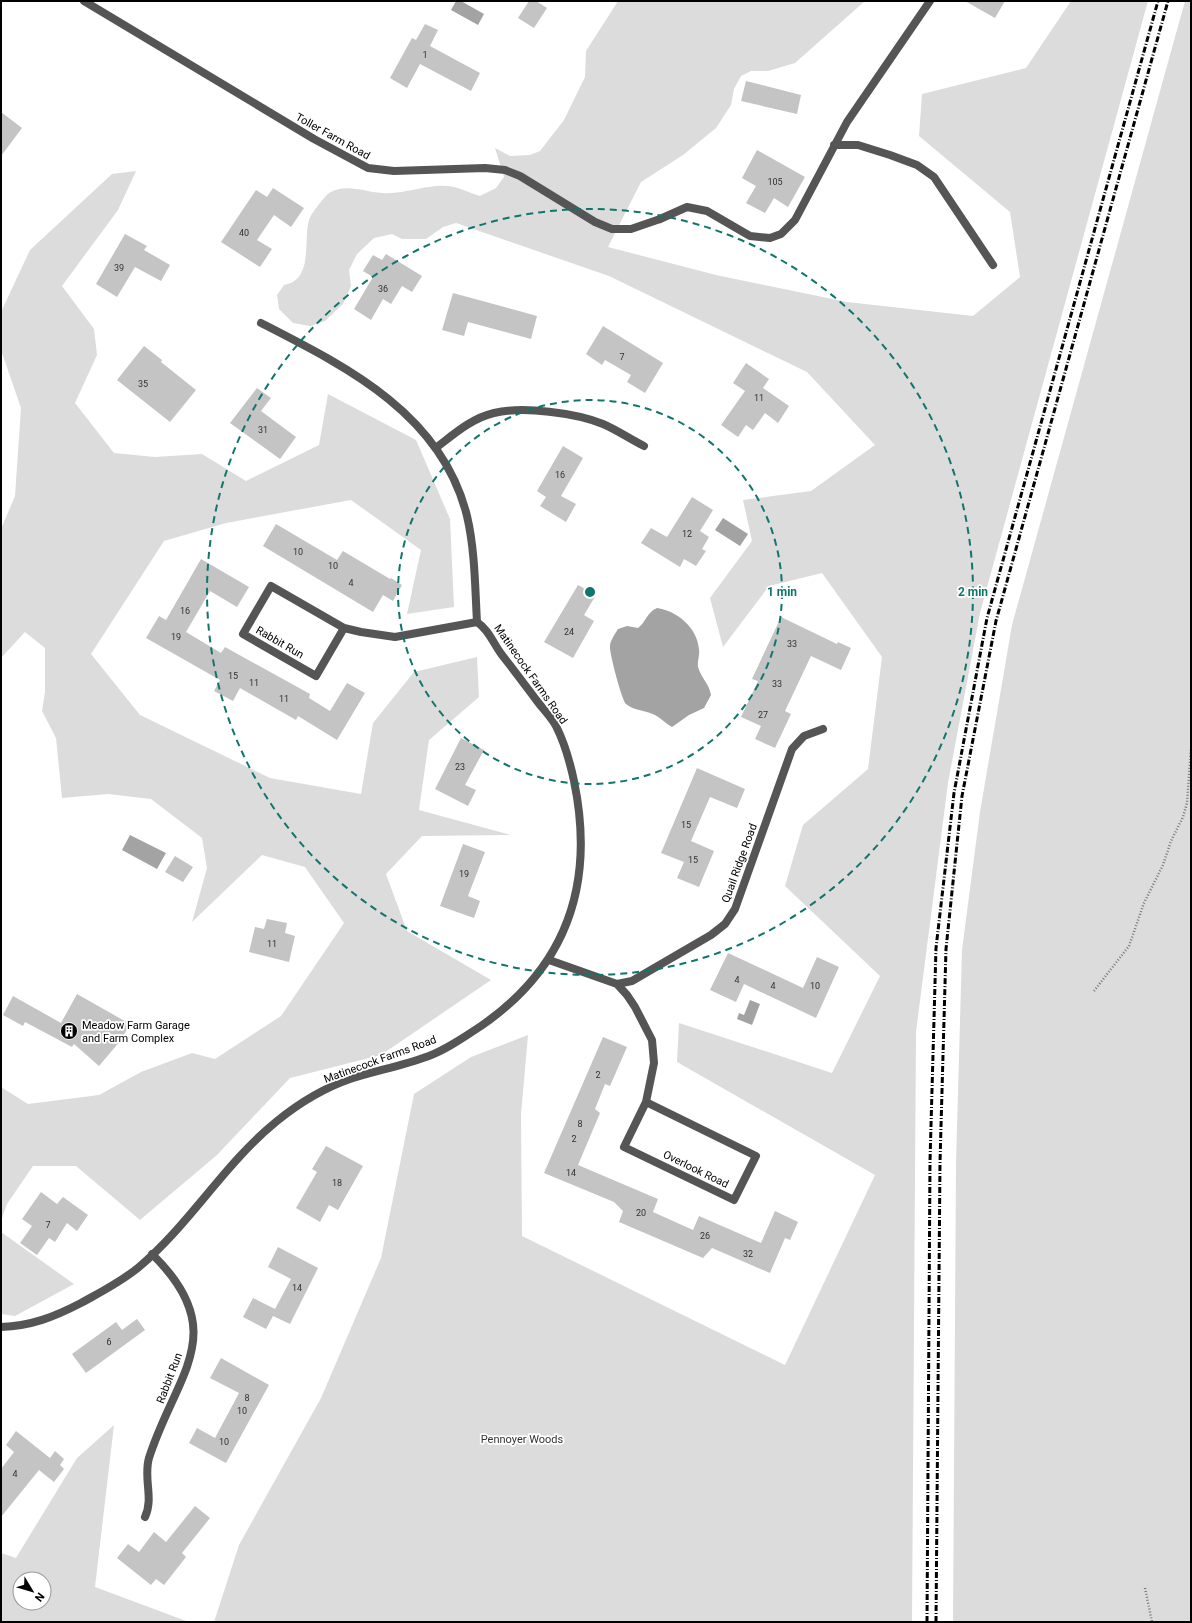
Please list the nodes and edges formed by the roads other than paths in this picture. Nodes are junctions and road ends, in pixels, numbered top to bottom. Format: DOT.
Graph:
graph roads {
  1 [pos="84,1"];
  2 [pos="930,1"];
  3 [pos="834,145"];
  4 [pos="993,265"];
  5 [pos="261,323"];
  6 [pos="644,446"];
  7 [pos="437,447"];
  8 [pos="476,622"];
  9 [pos="344,628"];
  10 [pos="823,729"];
  11 [pos="549,960"];
  12 [pos="617,984"];
  13 [pos="646,1102"];
  14 [pos="152,1254"];
  15 [pos="1,1326"];
  16 [pos="144,1517"];
  1 -- 3 [label="street, Toller Farm Road"];
  2 -- 3 [label="street, Toller Farm Road"];
  3 -- 4 [label="street"];
  5 -- 7 [label="street"];
  6 -- 7 [label="street"];
  7 -- 8 [label="street"];
  8 -- 9 [label="street, Rabbit Run"];
  8 -- 11 [label="street, Matinecock Farms Road"];
  9 -- 9 [label="street, Rabbit Run"];
  10 -- 12 [label="street, Quail Ridge Road"];
  11 -- 12 [label="street"];
  11 -- 14 [label="street, Matinecock Farms Road"];
  12 -- 13 [label="street, Overlook Road"];
  13 -- 13 [label="street, Overlook Road"];
  14 -- 15 [label="street, Matinecock Farms Road"];
  14 -- 16 [label="street, Rabbit Run"];
}
